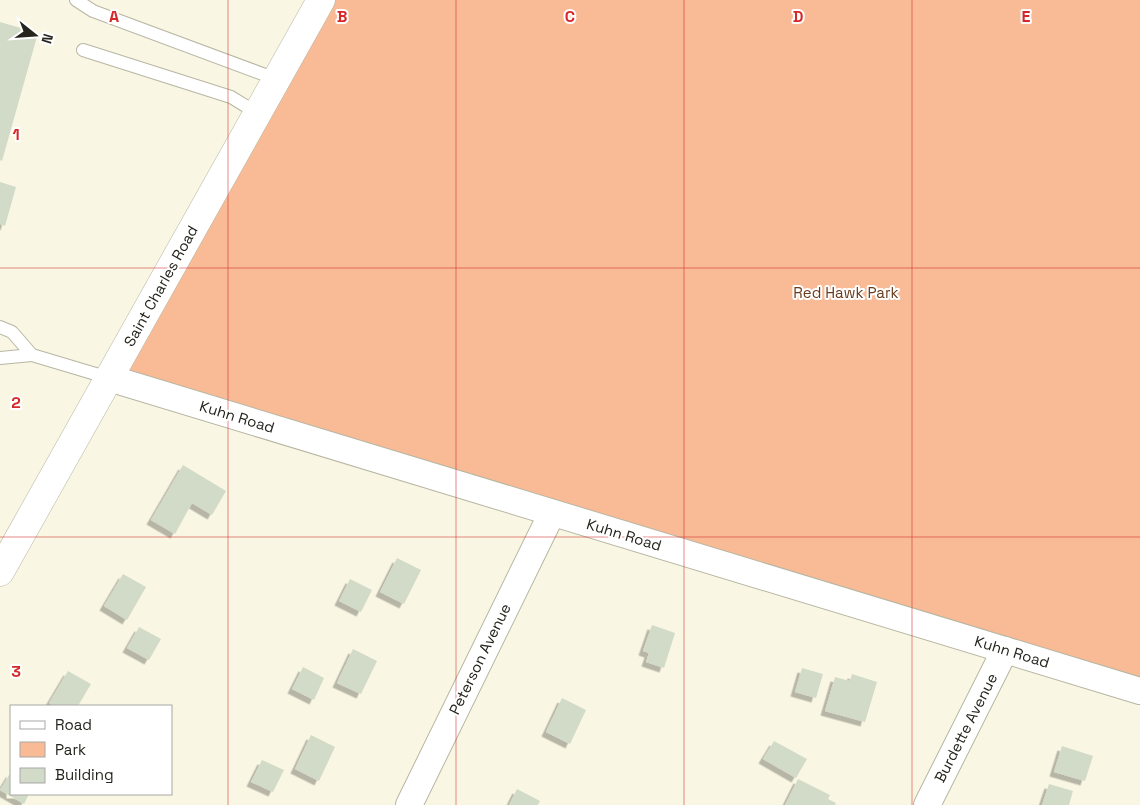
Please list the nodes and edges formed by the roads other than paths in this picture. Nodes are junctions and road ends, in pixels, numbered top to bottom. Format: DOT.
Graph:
graph roads {
  1 [pos="76,0"];
  2 [pos="320,0"];
  3 [pos="83,50"];
  4 [pos="276,79"];
  5 [pos="257,113"];
  6 [pos="0,327"];
  7 [pos="32,355"];
  8 [pos="0,358"];
  9 [pos="109,378"];
  10 [pos="552,513"];
  11 [pos="0,572"];
  12 [pos="1005,650"];
  13 [pos="1140,691"];
  14 [pos="409,805"];
  15 [pos="927,805"];
  1 -- 4 [label="lane"];
  2 -- 4 [label="street, Saint Charles Road"];
  3 -- 5 [label="lane"];
  4 -- 5 [label="street, Saint Charles Road"];
  5 -- 9 [label="street, Saint Charles Road"];
  6 -- 7 [label="lane"];
  7 -- 8 [label="lane"];
  7 -- 9 [label="lane"];
  9 -- 10 [label="street, Kuhn Road"];
  9 -- 11 [label="street, Saint Charles Road"];
  10 -- 12 [label="street, Kuhn Road"];
  10 -- 14 [label="street, Peterson Avenue"];
  12 -- 13 [label="street, Kuhn Road"];
  12 -- 15 [label="street, Burdette Avenue"];
}
